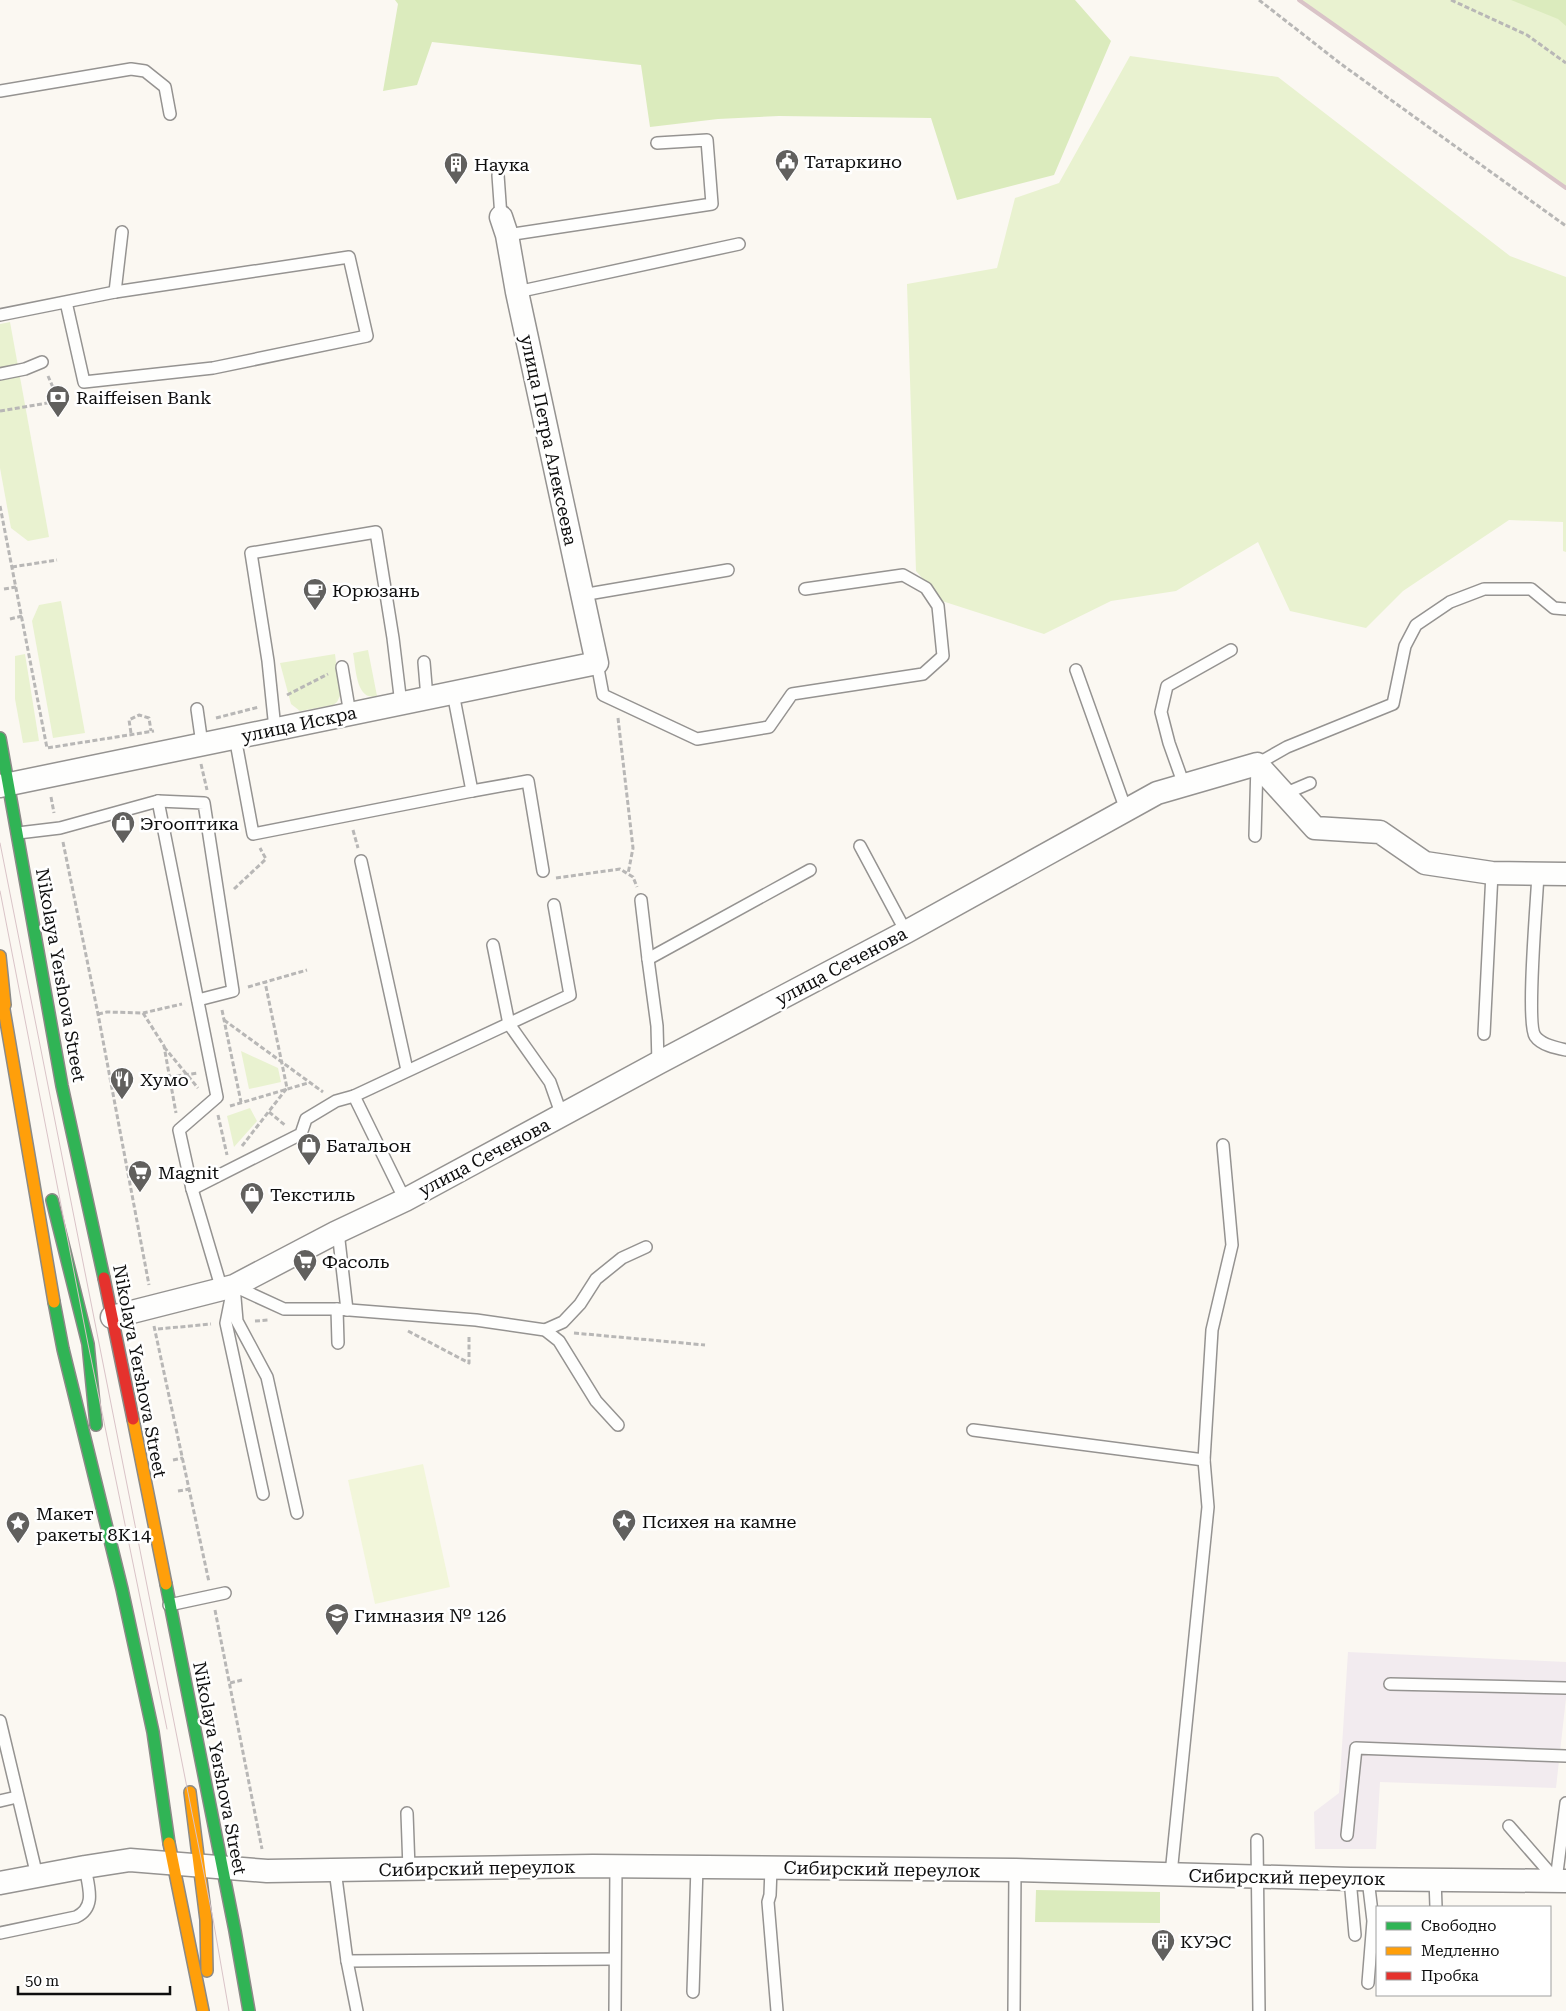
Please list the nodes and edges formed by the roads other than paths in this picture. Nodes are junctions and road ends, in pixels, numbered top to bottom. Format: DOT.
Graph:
graph roads {
  1 [pos="0,91"];
  2 [pos="170,114"];
  3 [pos="657,143"];
  4 [pos="498,175"];
  5 [pos="504,226"];
  6 [pos="122,232"];
  7 [pos="739,244"];
  8 [pos="115,292"];
  9 [pos="518,292"];
  10 [pos="66,302"];
  11 [pos="0,315"];
  12 [pos="42,362"];
  13 [pos="0,374"];
  14 [pos="728,570"];
  15 [pos="804,589"];
  16 [pos="582,596"];
  17 [pos="1566,609"];
  18 [pos="1231,650"];
  19 [pos="424,662"];
  20 [pos="597,663"];
  21 [pos="342,667"];
  22 [pos="1076,670"];
  23 [pos="453,693"];
  24 [pos="427,698"];
  25 [pos="401,704"];
  26 [pos="196,709"];
  27 [pos="350,714"];
  28 [pos="274,729"];
  29 [pos="235,737"];
  30 [pos="0,738"];
  31 [pos="202,744"];
  32 [pos="1257,764"];
  33 [pos="1310,783"];
  34 [pos="4,785"];
  35 [pos="1184,785"];
  36 [pos="472,791"];
  37 [pos="1284,794"];
  38 [pos="158,801"];
  39 [pos="1126,810"];
  40 [pos="18,833"];
  41 [pos="1255,836"];
  42 [pos="860,846"];
  43 [pos="361,862"];
  44 [pos="810,870"];
  45 [pos="543,871"];
  46 [pos="1492,873"];
  47 [pos="1538,874"];
  48 [pos="1566,874"];
  49 [pos="641,900"];
  50 [pos="554,905"];
  51 [pos="906,932"];
  52 [pos="493,945"];
  53 [pos="0,956"];
  54 [pos="648,959"];
  55 [pos="0,986"];
  56 [pos="34,991"];
  57 [pos="198,1000"];
  58 [pos="3,1014"];
  59 [pos="509,1024"];
  60 [pos="1484,1034"];
  61 [pos="1566,1050"];
  62 [pos="658,1063"];
  63 [pos="407,1070"];
  64 [pos="62,1086"];
  65 [pos="354,1096"];
  66 [pos="562,1116"];
  67 [pos="1223,1145"];
  68 [pos="40,1151"];
  69 [pos="192,1189"];
  70 [pos="50,1190"];
  71 [pos="405,1200"];
  72 [pos="335,1233"];
  73 [pos="84,1243"];
  74 [pos="646,1247"];
  75 [pos="228,1288"];
  76 [pos="342,1309"];
  77 [pos="104,1324"];
  78 [pos="545,1330"];
  79 [pos="338,1343"];
  80 [pos="101,1351"];
  81 [pos="618,1425"];
  82 [pos="973,1430"];
  83 [pos="126,1445"];
  84 [pos="1204,1460"];
  85 [pos="263,1494"];
  86 [pos="297,1513"];
  87 [pos="104,1518"];
  88 [pos="225,1593"];
  89 [pos="168,1600"];
  90 [pos="1390,1684"];
  91 [pos="1566,1688"];
  92 [pos="0,1721"];
  93 [pos="183,1731"];
  94 [pos="153,1732"];
  95 [pos="1566,1756"];
  96 [pos="189,1780"];
  97 [pos="174,1795"];
  98 [pos="17,1797"];
  99 [pos="0,1800"];
  100 [pos="1566,1803"];
  101 [pos="181,1814"];
  102 [pos="407,1814"];
  103 [pos="1509,1826"];
  104 [pos="1347,1835"];
  105 [pos="1257,1840"];
  106 [pos="172,1864"];
  107 [pos="85,1866"];
  108 [pos="198,1866"];
  109 [pos="616,1866"];
  110 [pos="697,1867"];
  111 [pos="222,1868"];
  112 [pos="771,1868"];
  113 [pos="409,1869"];
  114 [pos="335,1870"];
  115 [pos="1015,1870"];
  116 [pos="1170,1874"];
  117 [pos="37,1876"];
  118 [pos="1256,1876"];
  119 [pos="1359,1879"];
  120 [pos="1435,1879"];
  121 [pos="1561,1880"];
  122 [pos="0,1883"];
  123 [pos="1436,1906"];
  124 [pos="0,1932"];
  125 [pos="1355,1935"];
  126 [pos="218,1936"];
  127 [pos="614,1959"];
  128 [pos="347,1961"];
  129 [pos="232,1983"];
  130 [pos="1368,1983"];
  131 [pos="692,1992"];
  132 [pos="203,2011"];
  133 [pos="207,2011"];
  134 [pos="241,2011"];
  135 [pos="249,2011"];
  136 [pos="357,2011"];
  137 [pos="615,2011"];
  138 [pos="777,2011"];
  139 [pos="1014,2011"];
  140 [pos="1259,2011"];
  1 -- 2 [label="lane"];
  3 -- 5 [label="lane"];
  4 -- 5 [label="lane"];
  5 -- 9 [label="street, улица Петра Алексеева"];
  6 -- 8 [label="lane"];
  7 -- 9 [label="lane"];
  8 -- 10 [label="lane"];
  8 -- 10 [label="lane"];
  9 -- 16 [label="street, улица Петра Алексеева"];
  10 -- 11 [label="lane"];
  12 -- 13 [label="lane"];
  14 -- 16 [label="lane"];
  15 -- 20 [label="lane"];
  16 -- 20 [label="street, улица Петра Алексеева"];
  17 -- 32 [label="lane"];
  18 -- 35 [label="lane"];
  19 -- 24 [label="lane"];
  20 -- 23 [label="street, улица Искра"];
  21 -- 27 [label="lane"];
  22 -- 39 [label="lane"];
  23 -- 24 [label="street, улица Искра"];
  23 -- 36 [label="lane"];
  24 -- 25 [label="street, улица Искра"];
  25 -- 27 [label="street, улица Искра"];
  25 -- 28 [label="lane"];
  26 -- 31 [label="lane"];
  27 -- 28 [label="street, улица Искра"];
  28 -- 29 [label="street, улица Искра"];
  29 -- 31 [label="street, улица Искра"];
  29 -- 36 [label="lane"];
  30 -- 34 [label="main road, Nikolaya Yershova Street"];
  31 -- 34 [label="street, улица Искра"];
  32 -- 35 [label="street, улица Сеченова"];
  32 -- 37 [label="street"];
  32 -- 41 [label="lane"];
  33 -- 37 [label="lane"];
  34 -- 40 [label="main road, Nikolaya Yershova Street"];
  35 -- 39 [label="street, улица Сеченова"];
  36 -- 45 [label="lane"];
  37 -- 46 [label="street"];
  38 -- 40 [label="lane"];
  38 -- 57 [label="lane"];
  38 -- 57 [label="lane"];
  39 -- 51 [label="street, улица Сеченова"];
  40 -- 64 [label="main road, Nikolaya Yershova Street"];
  42 -- 51 [label="lane"];
  43 -- 63 [label="lane"];
  44 -- 54 [label="lane"];
  46 -- 47 [label="street"];
  46 -- 60 [label="lane"];
  47 -- 48 [label="street"];
  47 -- 61 [label="lane"];
  49 -- 54 [label="lane"];
  50 -- 59 [label="lane"];
  51 -- 62 [label="street, улица Сеченова"];
  52 -- 59 [label="lane"];
  53 -- 58 [label="main road"];
  54 -- 62 [label="lane"];
  55 -- 58 [label="main road"];
  56 -- 64 [label="main road"];
  57 -- 69 [label="lane"];
  58 -- 68 [label="main road"];
  58 -- 87 [label="main road"];
  59 -- 63 [label="lane"];
  59 -- 66 [label="lane"];
  62 -- 66 [label="street, улица Сеченова"];
  63 -- 65 [label="lane"];
  64 -- 73 [label="main road"];
  64 -- 77 [label="main road, Nikolaya Yershova Street"];
  65 -- 69 [label="lane"];
  65 -- 71 [label="lane"];
  66 -- 71 [label="street, улица Сеченова"];
  67 -- 84 [label="lane"];
  69 -- 75 [label="lane"];
  70 -- 87 [label="main road"];
  71 -- 72 [label="street, улица Сеченова"];
  72 -- 75 [label="street, улица Сеченова"];
  72 -- 76 [label="lane"];
  74 -- 78 [label="lane"];
  75 -- 76 [label="lane"];
  75 -- 77 [label="street, улица Сеченова"];
  75 -- 85 [label="lane"];
  75 -- 86 [label="lane"];
  76 -- 78 [label="lane"];
  76 -- 79 [label="lane"];
  77 -- 80 [label="main road"];
  77 -- 89 [label="main road, Nikolaya Yershova Street"];
  78 -- 81 [label="lane"];
  82 -- 84 [label="lane"];
  83 -- 89 [label="main road"];
  84 -- 116 [label="lane"];
  87 -- 94 [label="main road"];
  88 -- 89 [label="lane"];
  89 -- 93 [label="main road"];
  89 -- 111 [label="main road, Nikolaya Yershova Street"];
  90 -- 91 [label="lane"];
  92 -- 98 [label="lane"];
  94 -- 97 [label="main road"];
  94 -- 106 [label="main road"];
  95 -- 104 [label="lane"];
  96 -- 108 [label="main road"];
  98 -- 99 [label="lane"];
  98 -- 117 [label="lane"];
  100 -- 121 [label="lane"];
  101 -- 108 [label="main road"];
  102 -- 113 [label="lane"];
  103 -- 121 [label="lane"];
  105 -- 118 [label="lane"];
  106 -- 107 [label="street, Сибирский переулок"];
  106 -- 108 [label="street, Сибирский переулок"];
  106 -- 132 [label="main road"];
  107 -- 117 [label="street, Сибирский переулок"];
  107 -- 124 [label="lane"];
  108 -- 111 [label="street, Сибирский переулок"];
  108 -- 126 [label="main road"];
  108 -- 133 [label="main road"];
  109 -- 110 [label="street, Сибирский переулок"];
  109 -- 113 [label="street, Сибирский переулок"];
  109 -- 127 [label="lane"];
  110 -- 112 [label="street, Сибирский переулок"];
  110 -- 131 [label="lane"];
  111 -- 114 [label="street, Сибирский переулок"];
  111 -- 135 [label="main road, Nikolaya Yershova Street"];
  112 -- 115 [label="street, Сибирский переулок"];
  112 -- 138 [label="lane"];
  113 -- 114 [label="street, Сибирский переулок"];
  114 -- 128 [label="lane"];
  115 -- 116 [label="street, Сибирский переулок"];
  115 -- 139 [label="lane"];
  116 -- 118 [label="street, Сибирский переулок"];
  117 -- 122 [label="street, Сибирский переулок"];
  118 -- 119 [label="street, Сибирский переулок"];
  118 -- 140 [label="lane"];
  119 -- 120 [label="street, Сибирский переулок"];
  119 -- 125 [label="lane"];
  119 -- 130 [label="lane"];
  120 -- 121 [label="street, Сибирский переулок"];
  120 -- 123 [label="lane"];
  127 -- 128 [label="lane"];
  127 -- 137 [label="lane"];
  128 -- 136 [label="lane"];
  129 -- 134 [label="main road"];
}
